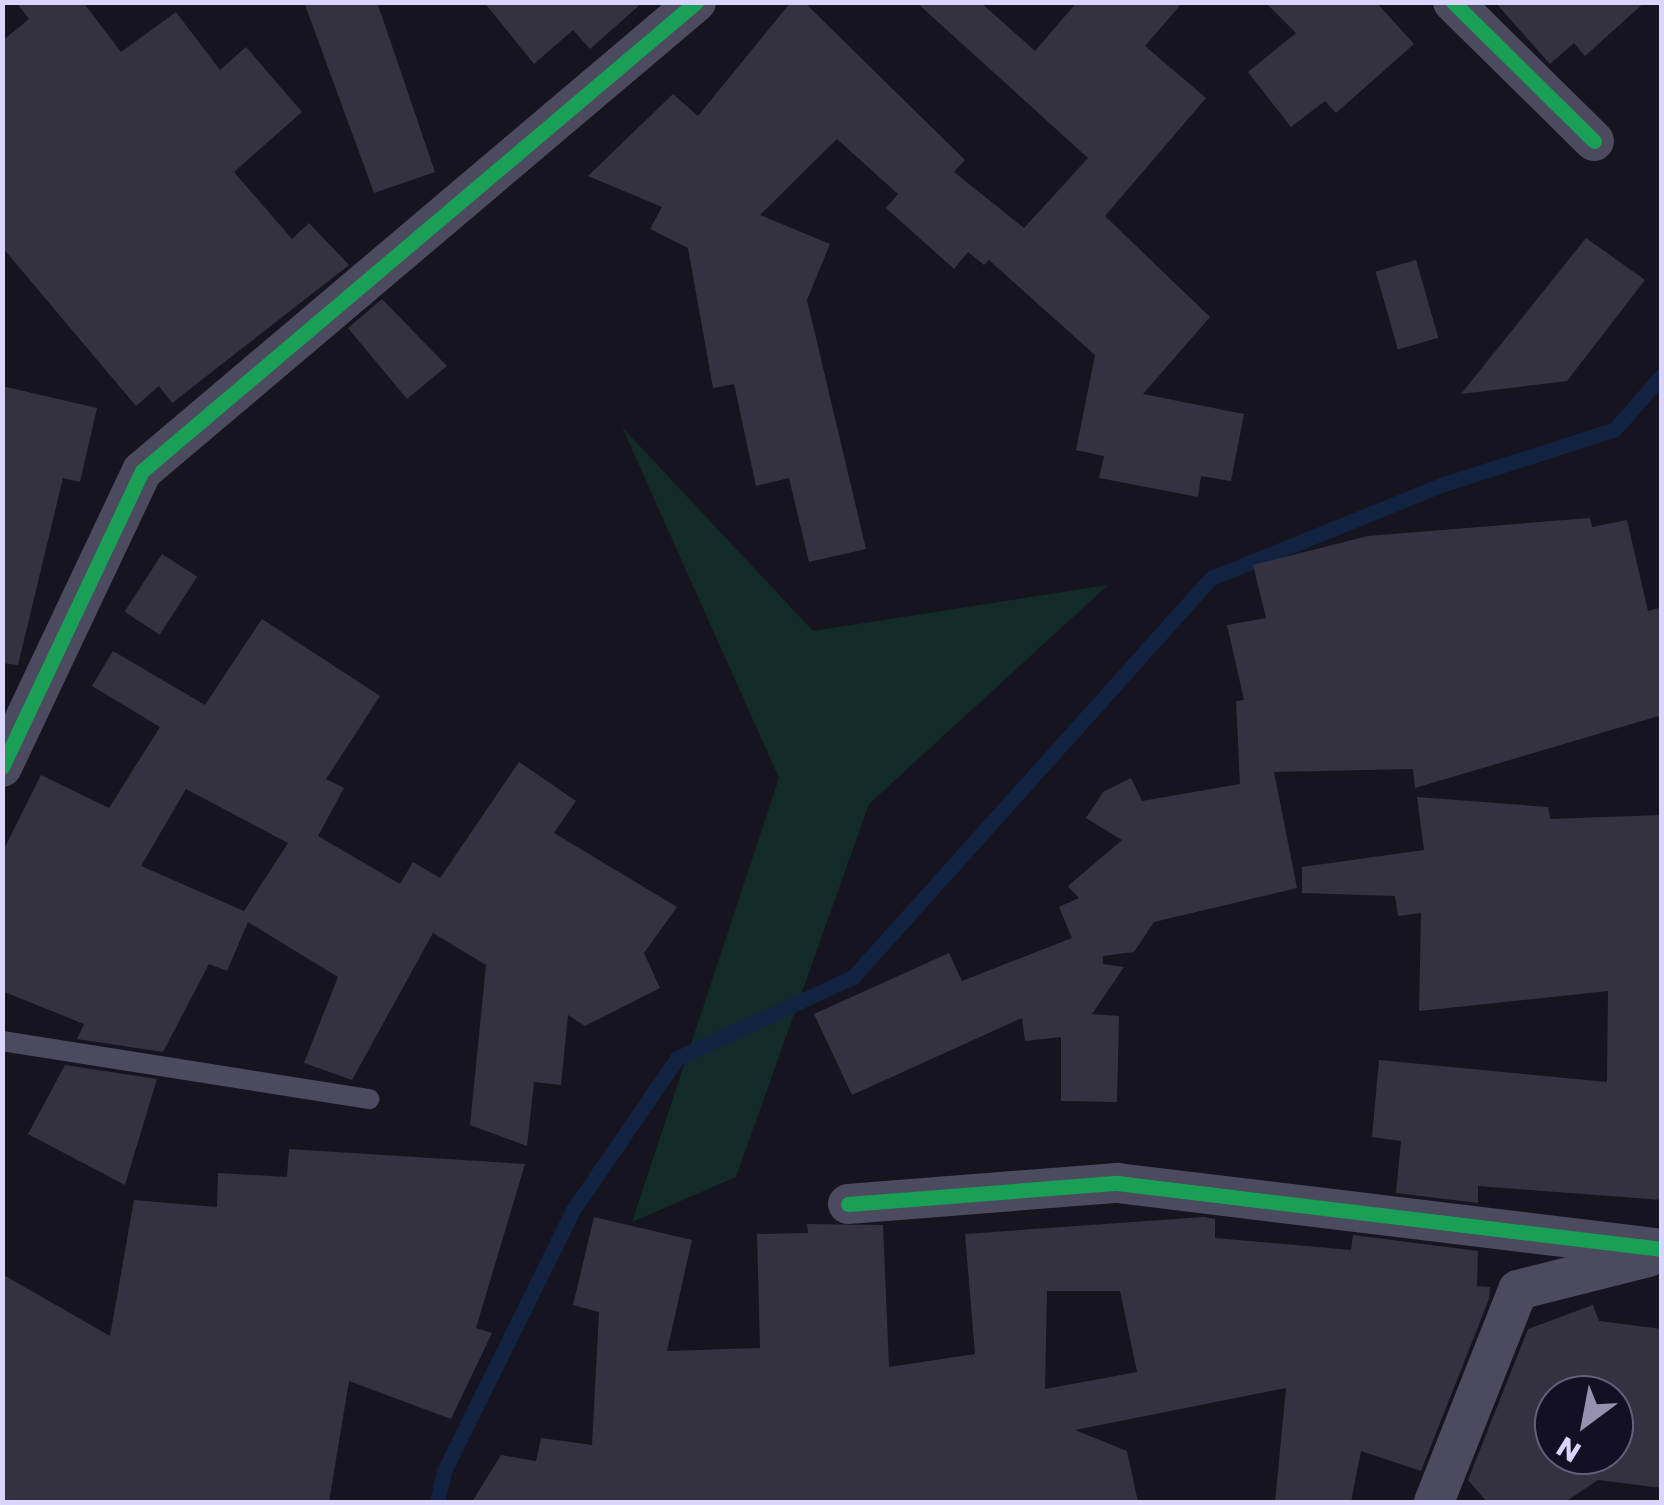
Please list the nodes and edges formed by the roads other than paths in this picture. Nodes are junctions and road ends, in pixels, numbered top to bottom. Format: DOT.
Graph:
graph roads {
  1 [pos="696,2"];
  2 [pos="1453,2"];
  3 [pos="1594,142"];
  4 [pos="2,766"];
  5 [pos="2,1041"];
  6 [pos="369,1099"];
  7 [pos="848,1204"];
  8 [pos="1662,1252"];
  9 [pos="1434,1502"];
  1 -- 4 [label="street"];
  2 -- 3 [label="street"];
  5 -- 6 [label="lane"];
  7 -- 8 [label="street"];
  8 -- 9 [label="street"];
}
